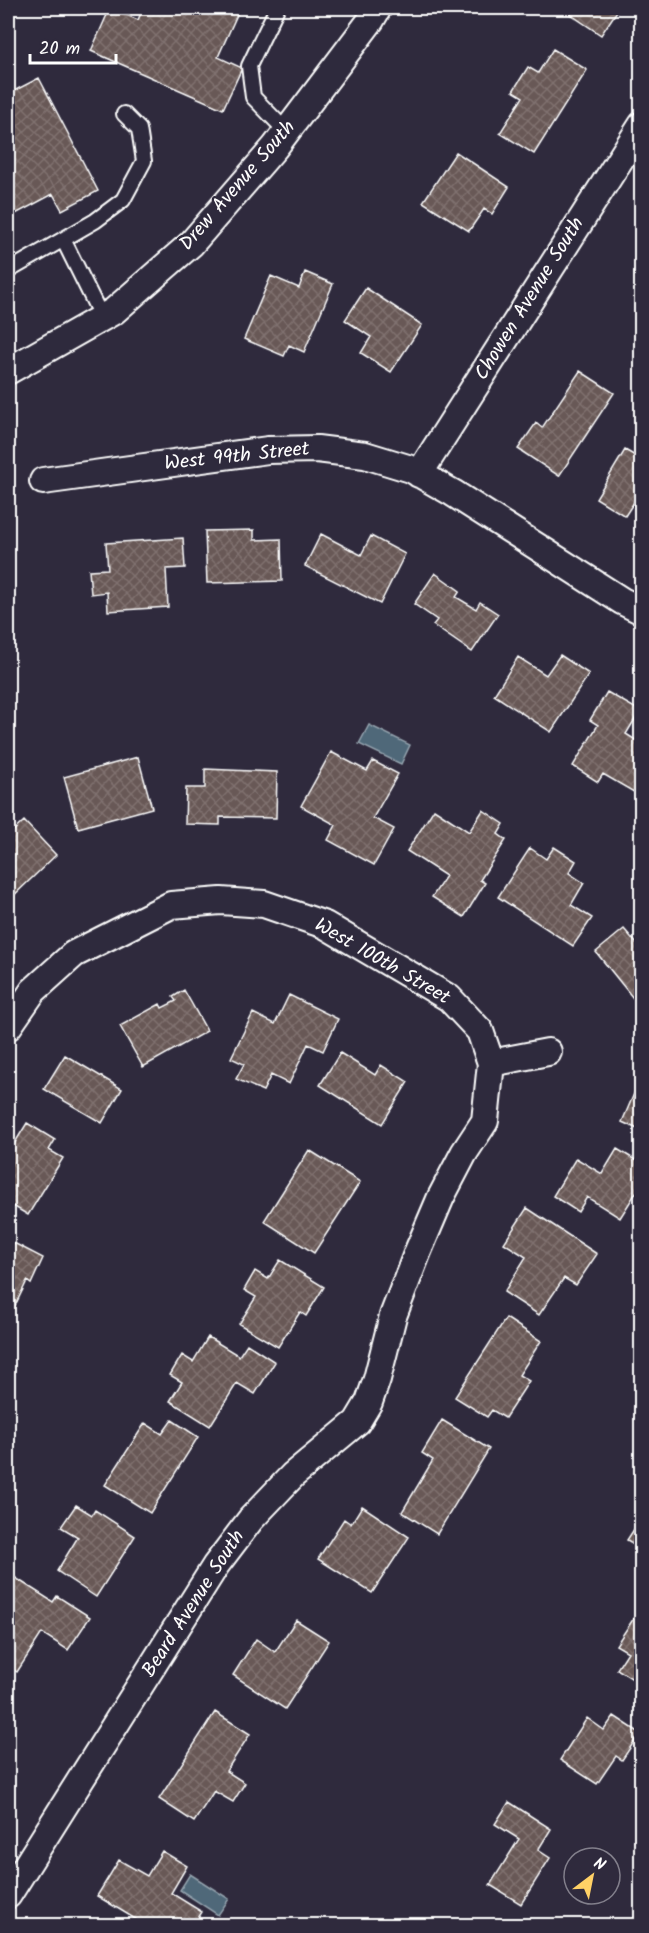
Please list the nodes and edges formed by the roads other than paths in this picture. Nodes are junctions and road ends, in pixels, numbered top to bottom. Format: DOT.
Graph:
graph roads {
  1 [pos="277,8"];
  2 [pos="378,8"];
  3 [pos="124,114"];
  4 [pos="642,125"];
  5 [pos="286,132"];
  6 [pos="64,240"];
  7 [pos="8,271"];
  8 [pos="102,318"];
  9 [pos="8,371"];
  10 [pos="419,474"];
  11 [pos="43,482"];
  12 [pos="642,611"];
  13 [pos="8,1028"];
  14 [pos="548,1052"];
  15 [pos="491,1063"];
  16 [pos="8,1895"];
  1 -- 5 [label="lane"];
  2 -- 5 [label="street, Drew Avenue South"];
  3 -- 6 [label="lane"];
  4 -- 10 [label="street, Chowen Avenue South"];
  5 -- 8 [label="street, Drew Avenue South"];
  6 -- 7 [label="lane"];
  6 -- 8 [label="lane"];
  8 -- 9 [label="street, Drew Avenue South"];
  10 -- 11 [label="street, West 99th Street"];
  10 -- 12 [label="street, West 99th Street"];
  13 -- 15 [label="street, West 100th Street"];
  14 -- 15 [label="street"];
  15 -- 16 [label="street, Beard Avenue South"];
}
